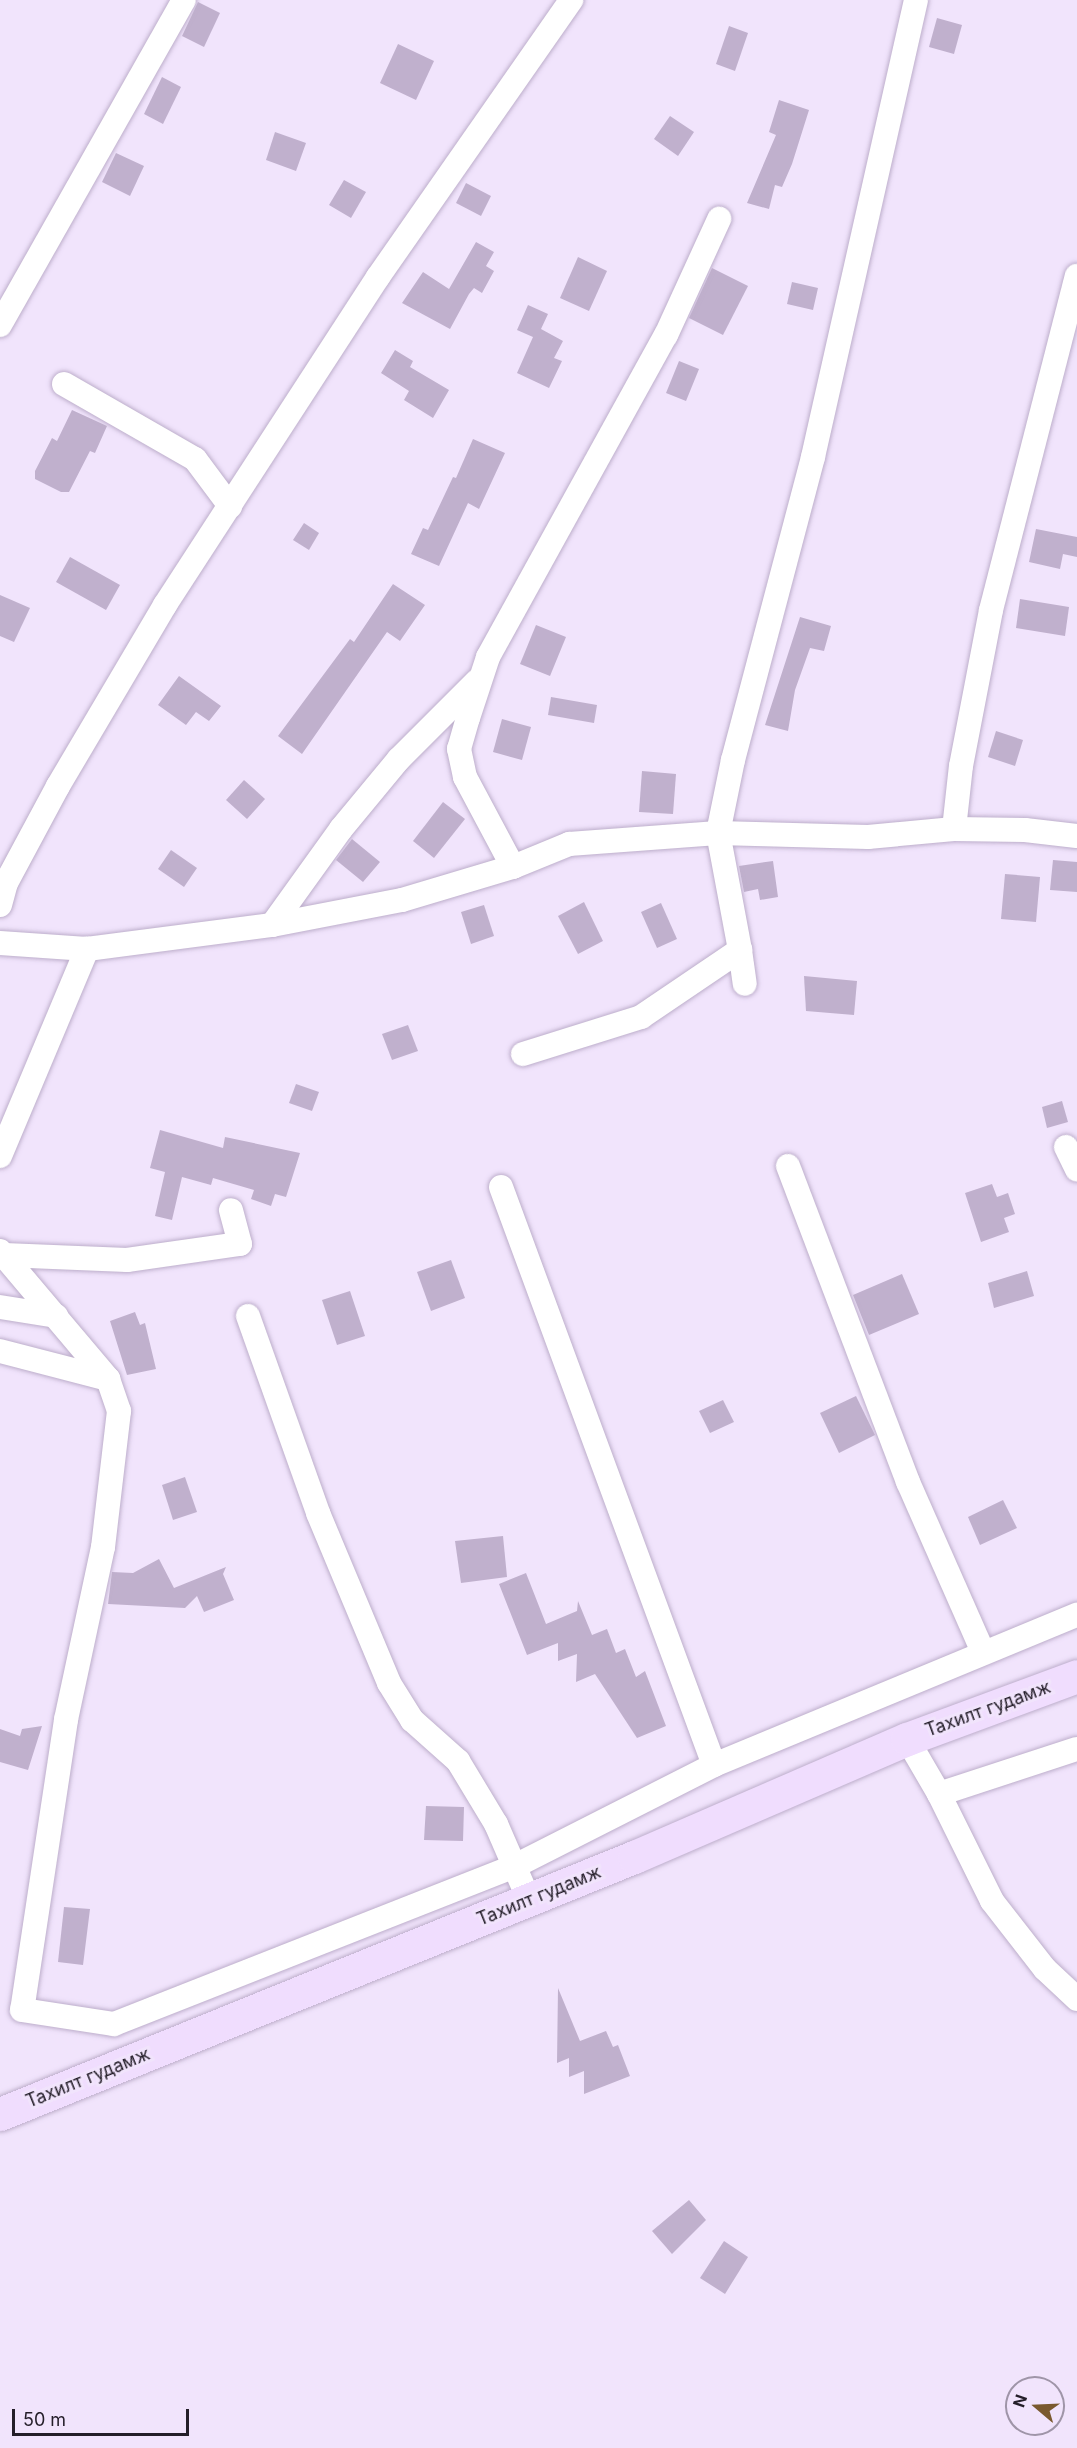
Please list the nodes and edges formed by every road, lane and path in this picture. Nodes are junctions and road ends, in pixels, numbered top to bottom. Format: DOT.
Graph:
graph roads {
  1 [pos="184,0"];
  2 [pos="571,0"];
  3 [pos="916,0"];
  4 [pos="719,219"];
  5 [pos="1077,276"];
  6 [pos="0,326"];
  7 [pos="64,384"];
  8 [pos="230,506"];
  9 [pos="482,676"];
  10 [pos="954,829"];
  11 [pos="718,833"];
  12 [pos="1077,836"];
  13 [pos="513,867"];
  14 [pos="0,905"];
  15 [pos="272,925"];
  16 [pos="0,943"];
  17 [pos="87,949"];
  18 [pos="740,950"];
  19 [pos="745,984"];
  20 [pos="524,1054"];
  21 [pos="1066,1147"];
  22 [pos="0,1156"];
  23 [pos="788,1166"];
  24 [pos="1077,1170"];
  25 [pos="501,1187"];
  26 [pos="231,1210"];
  27 [pos="2,1253"];
  28 [pos="0,1307"];
  29 [pos="56,1316"];
  30 [pos="248,1316"];
  31 [pos="0,1351"];
  32 [pos="108,1379"];
  33 [pos="1077,1615"];
  34 [pos="983,1652"];
  35 [pos="1077,1676"];
  36 [pos="907,1739"];
  37 [pos="1077,1749"];
  38 [pos="714,1765"];
  39 [pos="939,1794"];
  40 [pos="517,1865"];
  41 [pos="529,1900"];
  42 [pos="1077,1999"];
  43 [pos="0,2114"];
  1 -- 6 [label="street"];
  2 -- 8 [label="street"];
  3 -- 11 [label="street"];
  4 -- 9 [label="street"];
  5 -- 10 [label="street"];
  7 -- 8 [label="street"];
  8 -- 14 [label="street"];
  9 -- 13 [label="street"];
  9 -- 15 [label="street"];
  10 -- 11 [label="street"];
  10 -- 12 [label="street"];
  11 -- 13 [label="street"];
  11 -- 18 [label="street"];
  13 -- 15 [label="street"];
  15 -- 17 [label="street"];
  16 -- 17 [label="street"];
  17 -- 22 [label="street"];
  18 -- 19 [label="street"];
  18 -- 20 [label="street"];
  21 -- 24 [label="street"];
  23 -- 34 [label="street"];
  25 -- 38 [label="street"];
  26 -- 27 [label="street"];
  27 -- 29 [label="street"];
  28 -- 29 [label="street"];
  29 -- 32 [label="street"];
  30 -- 40 [label="street"];
  31 -- 32 [label="street"];
  32 -- 40 [label="street"];
  33 -- 34 [label="street"];
  34 -- 38 [label="street"];
  35 -- 36 [label="main road, Тахилт гудамж"];
  36 -- 39 [label="street"];
  36 -- 41 [label="main road, Тахилт гудамж"];
  37 -- 39 [label="street"];
  38 -- 40 [label="street"];
  39 -- 42 [label="street"];
  40 -- 41 [label="street"];
  41 -- 43 [label="main road, Тахилт гудамж"];
}
